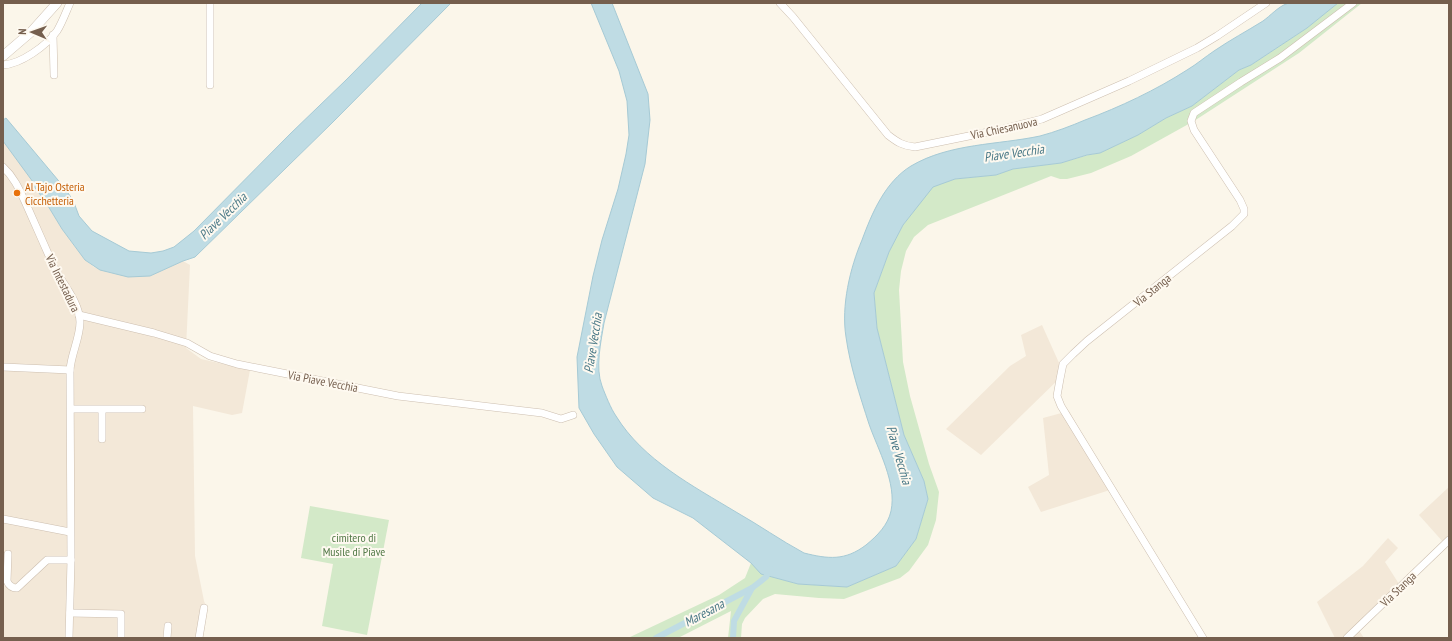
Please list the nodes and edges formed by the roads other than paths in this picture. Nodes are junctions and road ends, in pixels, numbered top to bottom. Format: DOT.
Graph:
graph roads {
  1 [pos="57,3"];
  2 [pos="70,3"];
  3 [pos="210,3"];
  4 [pos="780,3"];
  5 [pos="1266,3"];
  6 [pos="1353,3"];
  7 [pos="53,35"];
  8 [pos="3,56"];
  9 [pos="3,65"];
  10 [pos="54,74"];
  11 [pos="210,84"];
  12 [pos="3,167"];
  13 [pos="79,315"];
  14 [pos="3,367"];
  15 [pos="70,370"];
  16 [pos="71,409"];
  17 [pos="142,409"];
  18 [pos="102,410"];
  19 [pos="573,415"];
  20 [pos="102,439"];
  21 [pos="3,519"];
  22 [pos="70,532"];
  23 [pos="1449,540"];
  24 [pos="8,554"];
  25 [pos="71,560"];
  26 [pos="204,608"];
  27 [pos="70,613"];
  28 [pos="168,626"];
  29 [pos="69,638"];
  30 [pos="121,638"];
  31 [pos="167,638"];
  32 [pos="199,638"];
  33 [pos="1203,638"];
  34 [pos="1347,638"];
  1 -- 8 [label="street"];
  2 -- 7 [label="street"];
  3 -- 11 [label="street"];
  4 -- 5 [label="street, Via Chiesanuova"];
  6 -- 33 [label="street, Via Stanga"];
  7 -- 9 [label="street"];
  7 -- 10 [label="street"];
  12 -- 13 [label="street, Via Intestadura"];
  13 -- 15 [label="street, Via Intestadura"];
  13 -- 19 [label="street, Via Piave Vecchia"];
  14 -- 15 [label="street"];
  15 -- 16 [label="street, Via Intestadura"];
  16 -- 18 [label="street"];
  16 -- 22 [label="street, Via Intestadura"];
  17 -- 18 [label="street"];
  18 -- 20 [label="street"];
  21 -- 22 [label="street"];
  22 -- 25 [label="street, Via Intestadura"];
  23 -- 34 [label="street, Via Stanga"];
  24 -- 25 [label="street"];
  25 -- 27 [label="street, Via Intestadura"];
  26 -- 32 [label="street"];
  27 -- 29 [label="street, Via Intestadura"];
  27 -- 30 [label="street"];
  28 -- 31 [label="street"];
}
